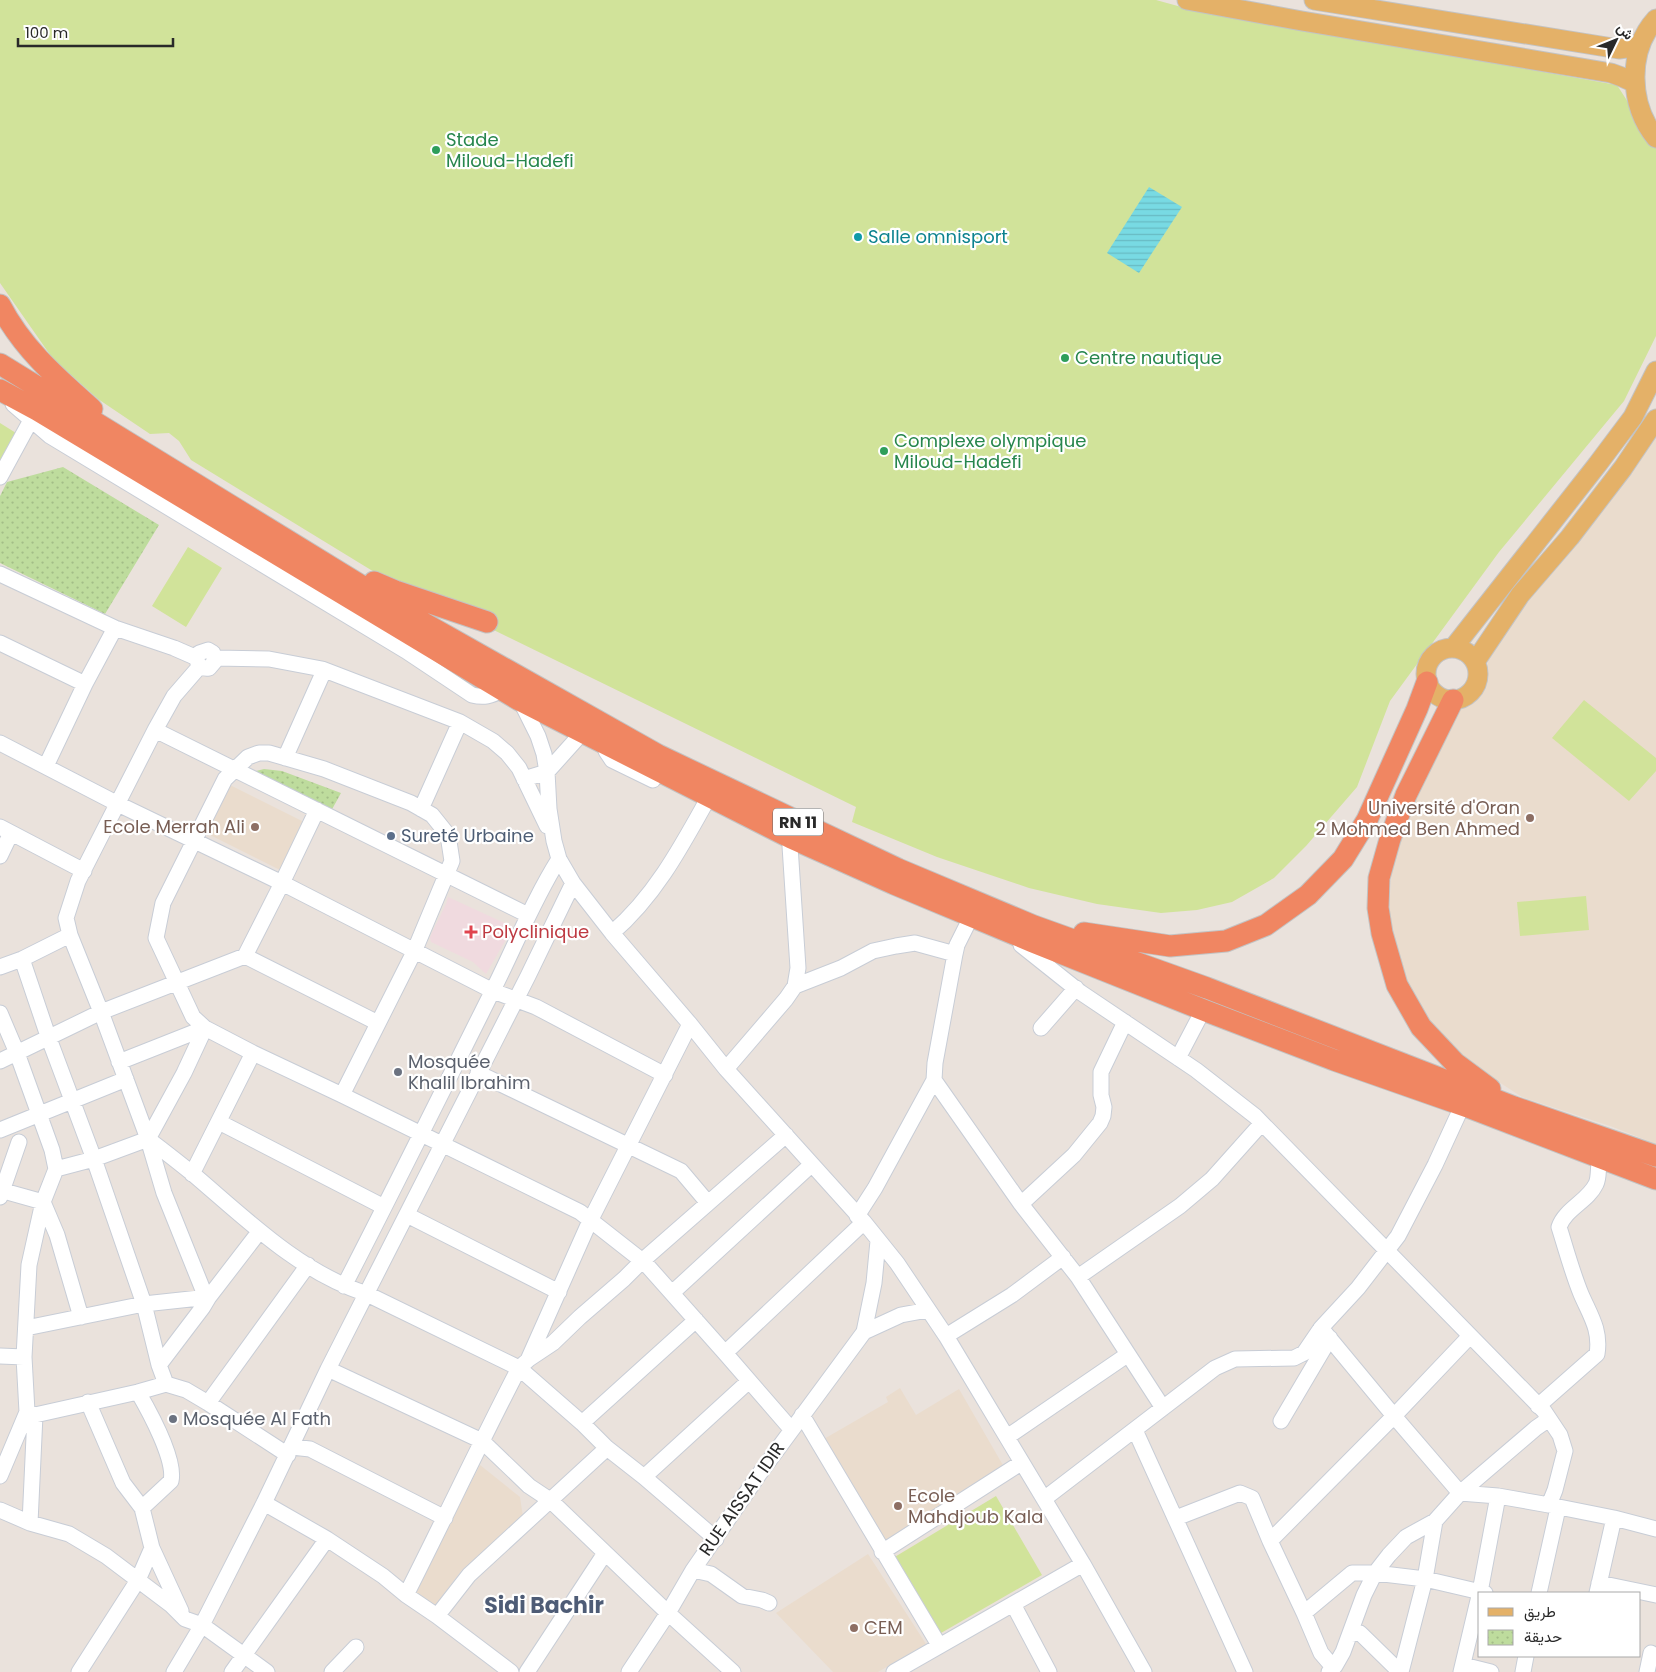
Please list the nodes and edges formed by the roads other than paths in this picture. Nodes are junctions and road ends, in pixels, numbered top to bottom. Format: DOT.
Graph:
graph roads {
  1 [pos="1187,0"];
  2 [pos="1314,0"];
  3 [pos="1656,18"];
  4 [pos="1640,46"];
  5 [pos="1635,83"];
  6 [pos="1656,138"];
  7 [pos="0,305"];
  8 [pos="0,364"];
  9 [pos="1656,371"];
  10 [pos="0,392"];
  11 [pos="1656,419"];
  12 [pos="31,420"];
  13 [pos="144,452"];
  14 [pos="0,477"];
  15 [pos="286,540"];
  16 [pos="0,574"];
  17 [pos="487,622"];
  18 [pos="115,628"];
  19 [pos="0,644"];
  20 [pos="1454,648"];
  21 [pos="199,662"];
  22 [pos="1475,662"];
  23 [pos="323,673"];
  24 [pos="1427,682"];
  25 [pos="86,684"];
  26 [pos="511,695"];
  27 [pos="1453,700"];
  28 [pos="460,722"];
  29 [pos="155,730"];
  30 [pos="582,733"];
  31 [pos="0,743"];
  32 [pos="606,744"];
  33 [pos="285,758"];
  34 [pos="46,766"];
  35 [pos="234,769"];
  36 [pos="547,772"];
  37 [pos="524,778"];
  38 [pos="118,804"];
  39 [pos="705,804"];
  40 [pos="421,809"];
  41 [pos="317,810"];
  42 [pos="6,830"];
  43 [pos="194,840"];
  44 [pos="554,841"];
  45 [pos="790,846"];
  46 [pos="0,856"];
  47 [pos="559,859"];
  48 [pos="84,871"];
  49 [pos="446,875"];
  50 [pos="282,883"];
  51 [pos="574,883"];
  52 [pos="528,915"];
  53 [pos="967,924"];
  54 [pos="1034,926"];
  55 [pos="612,933"];
  56 [pos="70,935"];
  57 [pos="1021,945"];
  58 [pos="414,952"];
  59 [pos="954,954"];
  60 [pos="245,956"];
  61 [pos="22,959"];
  62 [pos="505,964"];
  63 [pos="0,967"];
  64 [pos="528,976"];
  65 [pos="177,983"];
  66 [pos="795,986"];
  67 [pos="1076,988"];
  68 [pos="493,991"];
  69 [pos="516,999"];
  70 [pos="100,1012"];
  71 [pos="0,1013"];
  72 [pos="1200,1016"];
  73 [pos="1125,1022"];
  74 [pos="378,1023"];
  75 [pos="690,1024"];
  76 [pos="205,1028"];
  77 [pos="1042,1028"];
  78 [pos="48,1036"];
  79 [pos="16,1053"];
  80 [pos="253,1053"];
  81 [pos="1178,1058"];
  82 [pos="0,1061"];
  83 [pos="119,1062"];
  84 [pos="726,1069"];
  85 [pos="478,1073"];
  86 [pos="665,1076"];
  87 [pos="126,1079"];
  88 [pos="934,1080"];
  89 [pos="342,1095"];
  90 [pos="72,1100"];
  91 [pos="1514,1107"];
  92 [pos="38,1114"];
  93 [pos="1458,1115"];
  94 [pos="218,1122"];
  95 [pos="1262,1123"];
  96 [pos="0,1132"];
  97 [pos="45,1134"];
  98 [pos="786,1135"];
  99 [pos="148,1138"];
  100 [pos="419,1138"];
  101 [pos="19,1142"];
  102 [pos="628,1146"];
  103 [pos="440,1149"];
  104 [pos="1656,1156"];
  105 [pos="94,1159"];
  106 [pos="1604,1163"];
  107 [pos="811,1165"];
  108 [pos="56,1169"];
  109 [pos="192,1174"];
  110 [pos="1656,1179"];
  111 [pos="1,1192"];
  112 [pos="43,1202"];
  113 [pos="708,1203"];
  114 [pos="1022,1204"];
  115 [pos="384,1207"];
  116 [pos="407,1215"];
  117 [pos="860,1219"];
  118 [pos="591,1221"];
  119 [pos="259,1232"];
  120 [pos="878,1241"];
  121 [pos="1387,1251"];
  122 [pos="1063,1257"];
  123 [pos="642,1261"];
  124 [pos="308,1266"];
  125 [pos="1078,1277"];
  126 [pos="344,1286"];
  127 [pos="558,1292"];
  128 [pos="672,1293"];
  129 [pos="367,1294"];
  130 [pos="208,1297"];
  131 [pos="144,1304"];
  132 [pos="928,1310"];
  133 [pos="80,1317"];
  134 [pos="696,1320"];
  135 [pos="26,1328"];
  136 [pos="864,1332"];
  137 [pos="1326,1333"];
  138 [pos="946,1336"];
  139 [pos="1470,1336"];
  140 [pos="725,1352"];
  141 [pos="1128,1355"];
  142 [pos="0,1356"];
  143 [pos="24,1357"];
  144 [pos="524,1364"];
  145 [pos="159,1365"];
  146 [pos="328,1369"];
  147 [pos="749,1381"];
  148 [pos="166,1384"];
  149 [pos="138,1392"];
  150 [pos="88,1402"];
  151 [pos="208,1402"];
  152 [pos="1538,1406"];
  153 [pos="1163,1408"];
  154 [pos="31,1413"];
  155 [pos="802,1416"];
  156 [pos="1394,1416"];
  157 [pos="1549,1419"];
  158 [pos="1281,1421"];
  159 [pos="582,1423"];
  160 [pos="791,1429"];
  161 [pos="1135,1430"];
  162 [pos="1007,1438"];
  163 [pos="482,1441"];
  164 [pos="607,1448"];
  165 [pos="290,1451"];
  166 [pos="1021,1463"];
  167 [pos="0,1476"];
  168 [pos="644,1477"];
  169 [pos="1460,1493"];
  170 [pos="1498,1496"];
  171 [pos="1044,1498"];
  172 [pos="550,1500"];
  173 [pos="264,1503"];
  174 [pos="1554,1507"];
  175 [pos="142,1508"];
  176 [pos="0,1510"];
  177 [pos="446,1518"];
  178 [pos="1176,1518"];
  179 [pos="1614,1518"];
  180 [pos="1435,1521"];
  181 [pos="30,1523"];
  182 [pos="1656,1529"];
  183 [pos="327,1538"];
  184 [pos="716,1539"];
  185 [pos="1270,1542"];
  186 [pos="152,1548"];
  187 [pos="605,1552"];
  188 [pos="882,1552"];
  189 [pos="1083,1564"];
  190 [pos="693,1570"];
  191 [pos="1374,1573"];
  192 [pos="1425,1579"];
  193 [pos="138,1580"];
  194 [pos="1598,1588"];
  195 [pos="1478,1592"];
  196 [pos="1482,1592"];
  197 [pos="1539,1592"];
  198 [pos="1631,1592"];
  199 [pos="1641,1593"];
  200 [pos="406,1595"];
  201 [pos="1656,1595"];
  202 [pos="769,1603"];
  203 [pos="1013,1604"];
  204 [pos="1478,1608"];
  205 [pos="1304,1612"];
  206 [pos="668,1613"];
  207 [pos="437,1616"];
  208 [pos="185,1619"];
  209 [pos="202,1625"];
  210 [pos="1351,1634"];
  211 [pos="939,1645"];
  212 [pos="356,1647"];
  213 [pos="1649,1653"];
  214 [pos="244,1655"];
  215 [pos="1526,1657"];
  216 [pos="1462,1668"];
  217 [pos="1331,1670"];
  218 [pos="729,1671"];
  219 [pos="79,1672"];
  220 [pos="174,1672"];
  221 [pos="232,1672"];
  222 [pos="266,1672"];
  223 [pos="332,1672"];
  224 [pos="511,1672"];
  225 [pos="528,1672"];
  226 [pos="629,1672"];
  227 [pos="894,1672"];
  228 [pos="1049,1672"];
  229 [pos="1144,1672"];
  230 [pos="1245,1672"];
  231 [pos="1401,1672"];
  232 [pos="1490,1672"];
  233 [pos="1523,1672"];
  234 [pos="1647,1672"];
  1 -- 5 [label="main road"];
  2 -- 4 [label="main road"];
  3 -- 4 [label="main road"];
  4 -- 5 [label="main road"];
  5 -- 6 [label="main road"];
  7 -- 13 [label="highway"];
  8 -- 13 [label="highway, RN 11"];
  9 -- 20 [label="main road"];
  10 -- 12 [label="street"];
  10 -- 26 [label="highway, RN 11"];
  11 -- 22 [label="main road"];
  12 -- 14 [label="street"];
  12 -- 26 [label="street"];
  13 -- 15 [label="highway, RN 11"];
  15 -- 17 [label="highway"];
  15 -- 54 [label="highway, RN 11"];
  16 -- 18 [label="street"];
  18 -- 21 [label="street"];
  18 -- 25 [label="street"];
  19 -- 25 [label="street"];
  20 -- 22 [label="main road"];
  20 -- 24 [label="main road"];
  21 -- 28 [label="street"];
  21 -- 29 [label="street"];
  22 -- 27 [label="main road"];
  23 -- 33 [label="street"];
  24 -- 27 [label="main road"];
  24 -- 54 [label="highway"];
  25 -- 34 [label="street"];
  26 -- 30 [label="highway, RN 11"];
  26 -- 36 [label="street"];
  27 -- 91 [label="highway"];
  28 -- 37 [label="street"];
  28 -- 40 [label="street"];
  29 -- 35 [label="street"];
  29 -- 38 [label="street"];
  30 -- 32 [label="highway, RN 11"];
  30 -- 36 [label="street"];
  31 -- 34 [label="street"];
  32 -- 39 [label="street"];
  32 -- 106 [label="highway, RN 11"];
  33 -- 35 [label="street"];
  33 -- 40 [label="street"];
  34 -- 38 [label="street"];
  35 -- 41 [label="street"];
  35 -- 43 [label="street"];
  36 -- 37 [label="street"];
  36 -- 44 [label="street"];
  37 -- 44 [label="street"];
  38 -- 43 [label="street"];
  38 -- 48 [label="street"];
  39 -- 45 [label="street"];
  39 -- 55 [label="street"];
  40 -- 49 [label="street"];
  41 -- 49 [label="street"];
  41 -- 50 [label="street"];
  42 -- 46 [label="street"];
  42 -- 48 [label="street"];
  43 -- 50 [label="street"];
  43 -- 65 [label="street"];
  44 -- 47 [label="street"];
  45 -- 53 [label="street"];
  45 -- 66 [label="street"];
  47 -- 51 [label="street"];
  47 -- 52 [label="street"];
  48 -- 56 [label="street"];
  49 -- 52 [label="street"];
  49 -- 58 [label="street"];
  50 -- 58 [label="street"];
  50 -- 60 [label="street"];
  51 -- 55 [label="street"];
  51 -- 64 [label="street"];
  52 -- 62 [label="street"];
  53 -- 57 [label="street"];
  53 -- 59 [label="street"];
  54 -- 91 [label="highway, RN 11"];
  55 -- 75 [label="street"];
  56 -- 61 [label="street"];
  56 -- 70 [label="street"];
  57 -- 67 [label="street"];
  57 -- 72 [label="street"];
  58 -- 68 [label="street"];
  58 -- 74 [label="street"];
  59 -- 66 [label="street"];
  59 -- 88 [label="street"];
  60 -- 65 [label="street"];
  60 -- 74 [label="street"];
  61 -- 63 [label="street"];
  61 -- 78 [label="street"];
  62 -- 64 [label="street"];
  62 -- 68 [label="street"];
  64 -- 69 [label="street"];
  65 -- 70 [label="street"];
  65 -- 76 [label="street"];
  66 -- 84 [label="street"];
  67 -- 73 [label="street"];
  67 -- 77 [label="street"];
  68 -- 69 [label="street"];
  68 -- 100 [label="street"];
  69 -- 85 [label="street"];
  69 -- 86 [label="street"];
  70 -- 78 [label="street"];
  70 -- 83 [label="street"];
  71 -- 79 [label="street"];
  72 -- 81 [label="street"];
  72 -- 93 [label="street"];
  73 -- 81 [label="street"];
  73 -- 114 [label="street"];
  74 -- 89 [label="street"];
  75 -- 84 [label="street"];
  75 -- 86 [label="street"];
  76 -- 80 [label="street"];
  76 -- 83 [label="street"];
  76 -- 99 [label="street"];
  78 -- 79 [label="street"];
  78 -- 90 [label="street"];
  79 -- 82 [label="street"];
  79 -- 92 [label="street"];
  80 -- 89 [label="street"];
  80 -- 94 [label="street"];
  81 -- 95 [label="street"];
  83 -- 87 [label="street"];
  84 -- 98 [label="street"];
  85 -- 102 [label="street"];
  85 -- 103 [label="street"];
  86 -- 102 [label="street"];
  87 -- 90 [label="street"];
  87 -- 99 [label="street"];
  88 -- 114 [label="street"];
  88 -- 117 [label="street"];
  89 -- 100 [label="street"];
  90 -- 92 [label="street"];
  90 -- 105 [label="street"];
  91 -- 104 [label="highway, RN 11"];
  92 -- 96 [label="street"];
  92 -- 97 [label="street"];
  93 -- 106 [label="street"];
  93 -- 121 [label="street"];
  94 -- 109 [label="street"];
  94 -- 115 [label="street"];
  95 -- 121 [label="street"];
  95 -- 125 [label="street"];
  96 -- 101 [label="street"];
  97 -- 101 [label="street"];
  97 -- 108 [label="street"];
  98 -- 107 [label="street"];
  98 -- 113 [label="street"];
  99 -- 105 [label="street"];
  99 -- 109 [label="street"];
  99 -- 130 [label="street"];
  100 -- 103 [label="street"];
  100 -- 115 [label="street"];
  101 -- 111 [label="street"];
  102 -- 113 [label="street"];
  102 -- 118 [label="street"];
  103 -- 116 [label="street"];
  103 -- 118 [label="street"];
  105 -- 108 [label="street"];
  105 -- 131 [label="street"];
  106 -- 110 [label="highway, RN 11"];
  106 -- 152 [label="street"];
  107 -- 117 [label="street"];
  107 -- 128 [label="street"];
  108 -- 112 [label="street"];
  109 -- 119 [label="street"];
  111 -- 112 [label="street"];
  112 -- 133 [label="street"];
  112 -- 135 [label="street"];
  113 -- 123 [label="street"];
  114 -- 122 [label="street"];
  115 -- 126 [label="street"];
  116 -- 127 [label="street"];
  116 -- 129 [label="street"];
  117 -- 120 [label="street"];
  117 -- 140 [label="street"];
  118 -- 123 [label="street"];
  118 -- 127 [label="street"];
  119 -- 124 [label="street"];
  119 -- 130 [label="street"];
  120 -- 132 [label="street"];
  120 -- 136 [label="street"];
  121 -- 137 [label="street"];
  121 -- 139 [label="street"];
  122 -- 125 [label="street"];
  122 -- 138 [label="street"];
  123 -- 128 [label="street"];
  123 -- 144 [label="street"];
  124 -- 126 [label="street"];
  124 -- 151 [label="street"];
  125 -- 141 [label="street"];
  126 -- 129 [label="street"];
  127 -- 144 [label="street"];
  128 -- 134 [label="street"];
  129 -- 144 [label="street"];
  129 -- 146 [label="street"];
  130 -- 131 [label="street"];
  130 -- 145 [label="street"];
  131 -- 133 [label="street"];
  131 -- 145 [label="street"];
  132 -- 136 [label="street"];
  132 -- 138 [label="street"];
  133 -- 135 [label="street"];
  134 -- 140 [label="street"];
  134 -- 159 [label="street"];
  135 -- 143 [label="street"];
  136 -- 155 [label="street, RUE AISSAT IDIR"];
  137 -- 153 [label="street"];
  137 -- 156 [label="street"];
  137 -- 158 [label="street"];
  138 -- 162 [label="street"];
  139 -- 152 [label="street"];
  139 -- 156 [label="street"];
  140 -- 147 [label="street"];
  141 -- 153 [label="street"];
  141 -- 162 [label="street"];
  142 -- 143 [label="street"];
  143 -- 154 [label="street"];
  144 -- 159 [label="street"];
  144 -- 163 [label="street"];
  145 -- 148 [label="street"];
  146 -- 163 [label="street"];
  146 -- 165 [label="street"];
  147 -- 160 [label="street"];
  147 -- 168 [label="street"];
  148 -- 149 [label="street"];
  148 -- 151 [label="street"];
  149 -- 150 [label="street"];
  149 -- 175 [label="street"];
  150 -- 154 [label="street"];
  150 -- 175 [label="street"];
  151 -- 165 [label="street"];
  152 -- 157 [label="street"];
  153 -- 161 [label="street"];
  154 -- 167 [label="street"];
  154 -- 181 [label="street"];
  155 -- 160 [label="street, RUE AISSAT IDIR"];
  155 -- 188 [label="street"];
  156 -- 169 [label="street"];
  156 -- 185 [label="street"];
  157 -- 169 [label="street"];
  157 -- 174 [label="street"];
  159 -- 164 [label="street"];
  160 -- 184 [label="street, RUE AISSAT IDIR"];
  161 -- 171 [label="street"];
  161 -- 178 [label="street"];
  162 -- 166 [label="street"];
  163 -- 172 [label="street"];
  163 -- 177 [label="street"];
  164 -- 168 [label="street"];
  164 -- 172 [label="street"];
  165 -- 173 [label="street"];
  165 -- 177 [label="street"];
  166 -- 171 [label="street"];
  166 -- 188 [label="street"];
  168 -- 184 [label="street"];
  169 -- 170 [label="street"];
  169 -- 180 [label="street"];
  170 -- 174 [label="street"];
  170 -- 196 [label="street"];
  171 -- 189 [label="street"];
  172 -- 187 [label="street"];
  172 -- 207 [label="street"];
  173 -- 183 [label="street"];
  173 -- 209 [label="street"];
  174 -- 179 [label="street"];
  174 -- 197 [label="street"];
  175 -- 186 [label="street"];
  176 -- 181 [label="street"];
  177 -- 200 [label="street"];
  178 -- 185 [label="street"];
  178 -- 230 [label="street"];
  179 -- 182 [label="street"];
  179 -- 194 [label="street"];
  180 -- 191 [label="street"];
  180 -- 192 [label="street"];
  181 -- 193 [label="street"];
  183 -- 200 [label="street"];
  183 -- 214 [label="street"];
  184 -- 190 [label="street, RUE AISSAT IDIR"];
  185 -- 205 [label="street"];
  186 -- 193 [label="street"];
  186 -- 208 [label="street"];
  187 -- 206 [label="street"];
  187 -- 225 [label="street"];
  188 -- 211 [label="street"];
  189 -- 203 [label="street"];
  189 -- 229 [label="street"];
  190 -- 202 [label="street"];
  190 -- 206 [label="street, RUE AISSAT IDIR"];
  191 -- 192 [label="street"];
  191 -- 205 [label="street"];
  191 -- 210 [label="street"];
  192 -- 195 [label="street"];
  192 -- 231 [label="street"];
  193 -- 208 [label="street"];
  193 -- 219 [label="street"];
  194 -- 198 [label="street"];
  199 -- 201 [label="street"];
  200 -- 207 [label="street"];
  203 -- 211 [label="street"];
  203 -- 228 [label="street"];
  204 -- 216 [label="street"];
  205 -- 217 [label="street"];
  206 -- 218 [label="street"];
  206 -- 226 [label="street, RUE AISSAT IDIR"];
  207 -- 224 [label="street"];
  208 -- 209 [label="street"];
  209 -- 214 [label="street"];
  209 -- 220 [label="street"];
  210 -- 217 [label="street"];
  210 -- 231 [label="street"];
  211 -- 227 [label="street"];
  212 -- 223 [label="street"];
  213 -- 234 [label="street"];
  214 -- 221 [label="street"];
  214 -- 222 [label="street"];
  215 -- 233 [label="street"];
  216 -- 232 [label="street"];
}
